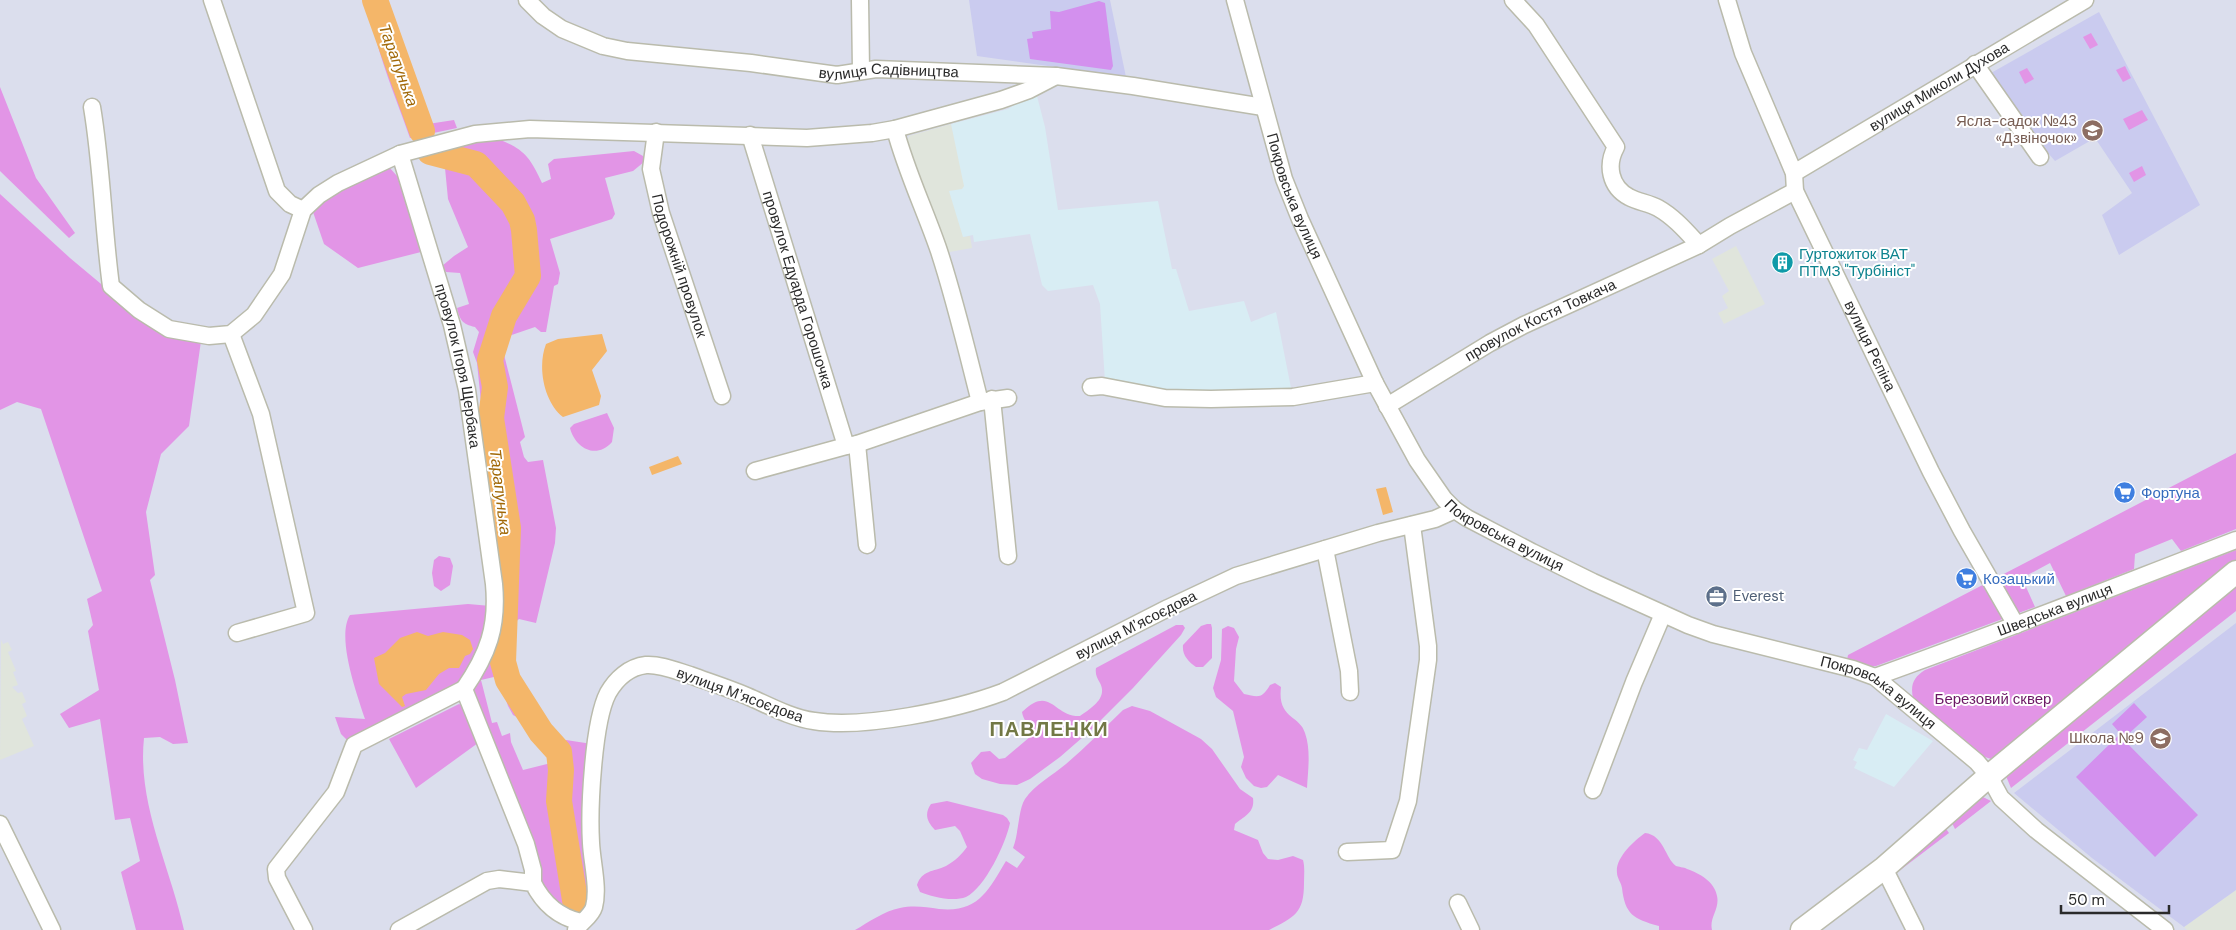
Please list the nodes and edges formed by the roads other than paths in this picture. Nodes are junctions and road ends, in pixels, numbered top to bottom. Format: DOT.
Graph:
graph roads {
  1 [pos="212,0"];
  2 [pos="527,0"];
  3 [pos="860,0"];
  4 [pos="1235,0"];
  5 [pos="1513,0"];
  6 [pos="1727,0"];
  7 [pos="2085,0"];
  8 [pos="1976,64"];
  9 [pos="861,70"];
  10 [pos="1056,76"];
  11 [pos="92,107"];
  12 [pos="1263,107"];
  13 [pos="895,129"];
  14 [pos="656,132"];
  15 [pos="750,135"];
  16 [pos="400,154"];
  17 [pos="2040,157"];
  18 [pos="1794,173"];
  19 [pos="1795,191"];
  20 [pos="303,210"];
  21 [pos="1699,245"];
  22 [pos="231,334"];
  23 [pos="1375,383"];
  24 [pos="1091,387"];
  25 [pos="722,396"];
  26 [pos="993,400"];
  27 [pos="1387,406"];
  28 [pos="852,445"];
  29 [pos="755,471"];
  30 [pos="1455,510"];
  31 [pos="1412,525"];
  32 [pos="2236,540"];
  33 [pos="867,545"];
  34 [pos="1325,549"];
  35 [pos="1008,556"];
  36 [pos="2236,572"];
  37 [pos="1663,614"];
  38 [pos="2016,625"];
  39 [pos="237,633"];
  40 [pos="1875,677"];
  41 [pos="464,689"];
  42 [pos="1350,692"];
  43 [pos="1989,776"];
  44 [pos="1594,790"];
  45 [pos="0,824"];
  46 [pos="1348,852"];
  47 [pos="1884,868"];
  48 [pos="533,883"];
  49 [pos="1458,903"];
  50 [pos="578,926"];
  51 [pos="52,930"];
  52 [pos="304,930"];
  53 [pos="399,930"];
  54 [pos="1471,930"];
  55 [pos="1802,930"];
  56 [pos="1915,930"];
  57 [pos="2166,930"];
  1 -- 20 [label="street"];
  2 -- 9 [label="street, вулиця Садівництва"];
  3 -- 9 [label="street"];
  4 -- 12 [label="street, Покровська вулиця"];
  5 -- 21 [label="street"];
  6 -- 18 [label="street, вулиця Рєпіна"];
  7 -- 8 [label="street, вулиця Миколи Духова"];
  8 -- 17 [label="street"];
  8 -- 18 [label="street, вулиця Миколи Духова"];
  9 -- 10 [label="street, вулиця Садівництва"];
  10 -- 12 [label="street, вулиця Садівництва"];
  10 -- 13 [label="street"];
  11 -- 22 [label="street"];
  12 -- 23 [label="street, Покровська вулиця"];
  13 -- 15 [label="street"];
  13 -- 26 [label="street"];
  14 -- 15 [label="street"];
  14 -- 16 [label="street"];
  14 -- 25 [label="street, Подорожній провулок"];
  15 -- 28 [label="street, провулок Едуарда Горошочка"];
  16 -- 20 [label="street"];
  16 -- 41 [label="street, провулок Ігоря Щербака"];
  18 -- 19 [label="street, вулиця Рєпіна"];
  19 -- 21 [label="street, провулок Костя Товкача"];
  19 -- 38 [label="street, вулиця Рєпіна"];
  20 -- 22 [label="street"];
  21 -- 27 [label="street, провулок Костя Товкача"];
  22 -- 39 [label="street"];
  23 -- 24 [label="street"];
  23 -- 27 [label="street, Покровська вулиця"];
  26 -- 28 [label="street"];
  26 -- 35 [label="street"];
  27 -- 30 [label="street, Покровська вулиця"];
  28 -- 29 [label="street"];
  28 -- 33 [label="street, провулок Едуарда Горошочка"];
  30 -- 31 [label="street, вулиця Мʼясоєдова"];
  30 -- 37 [label="street, Покровська вулиця"];
  31 -- 34 [label="street, вулиця Мʼясоєдова"];
  31 -- 46 [label="street"];
  32 -- 38 [label="street, Шведська вулиця"];
  34 -- 42 [label="street"];
  34 -- 50 [label="street, вулиця Мʼясоєдова"];
  36 -- 43 [label="street"];
  37 -- 40 [label="street, Покровська вулиця"];
  37 -- 44 [label="street"];
  38 -- 40 [label="street, Шведська вулиця"];
  40 -- 43 [label="street, Покровська вулиця"];
  41 -- 48 [label="street, вулиця Мʼясоєдова"];
  41 -- 52 [label="street"];
  43 -- 47 [label="street"];
  43 -- 57 [label="street"];
  45 -- 51 [label="street"];
  47 -- 55 [label="street"];
  47 -- 56 [label="street"];
  48 -- 50 [label="street, вулиця Мʼясоєдова"];
  48 -- 53 [label="street"];
  49 -- 54 [label="street"];
}
